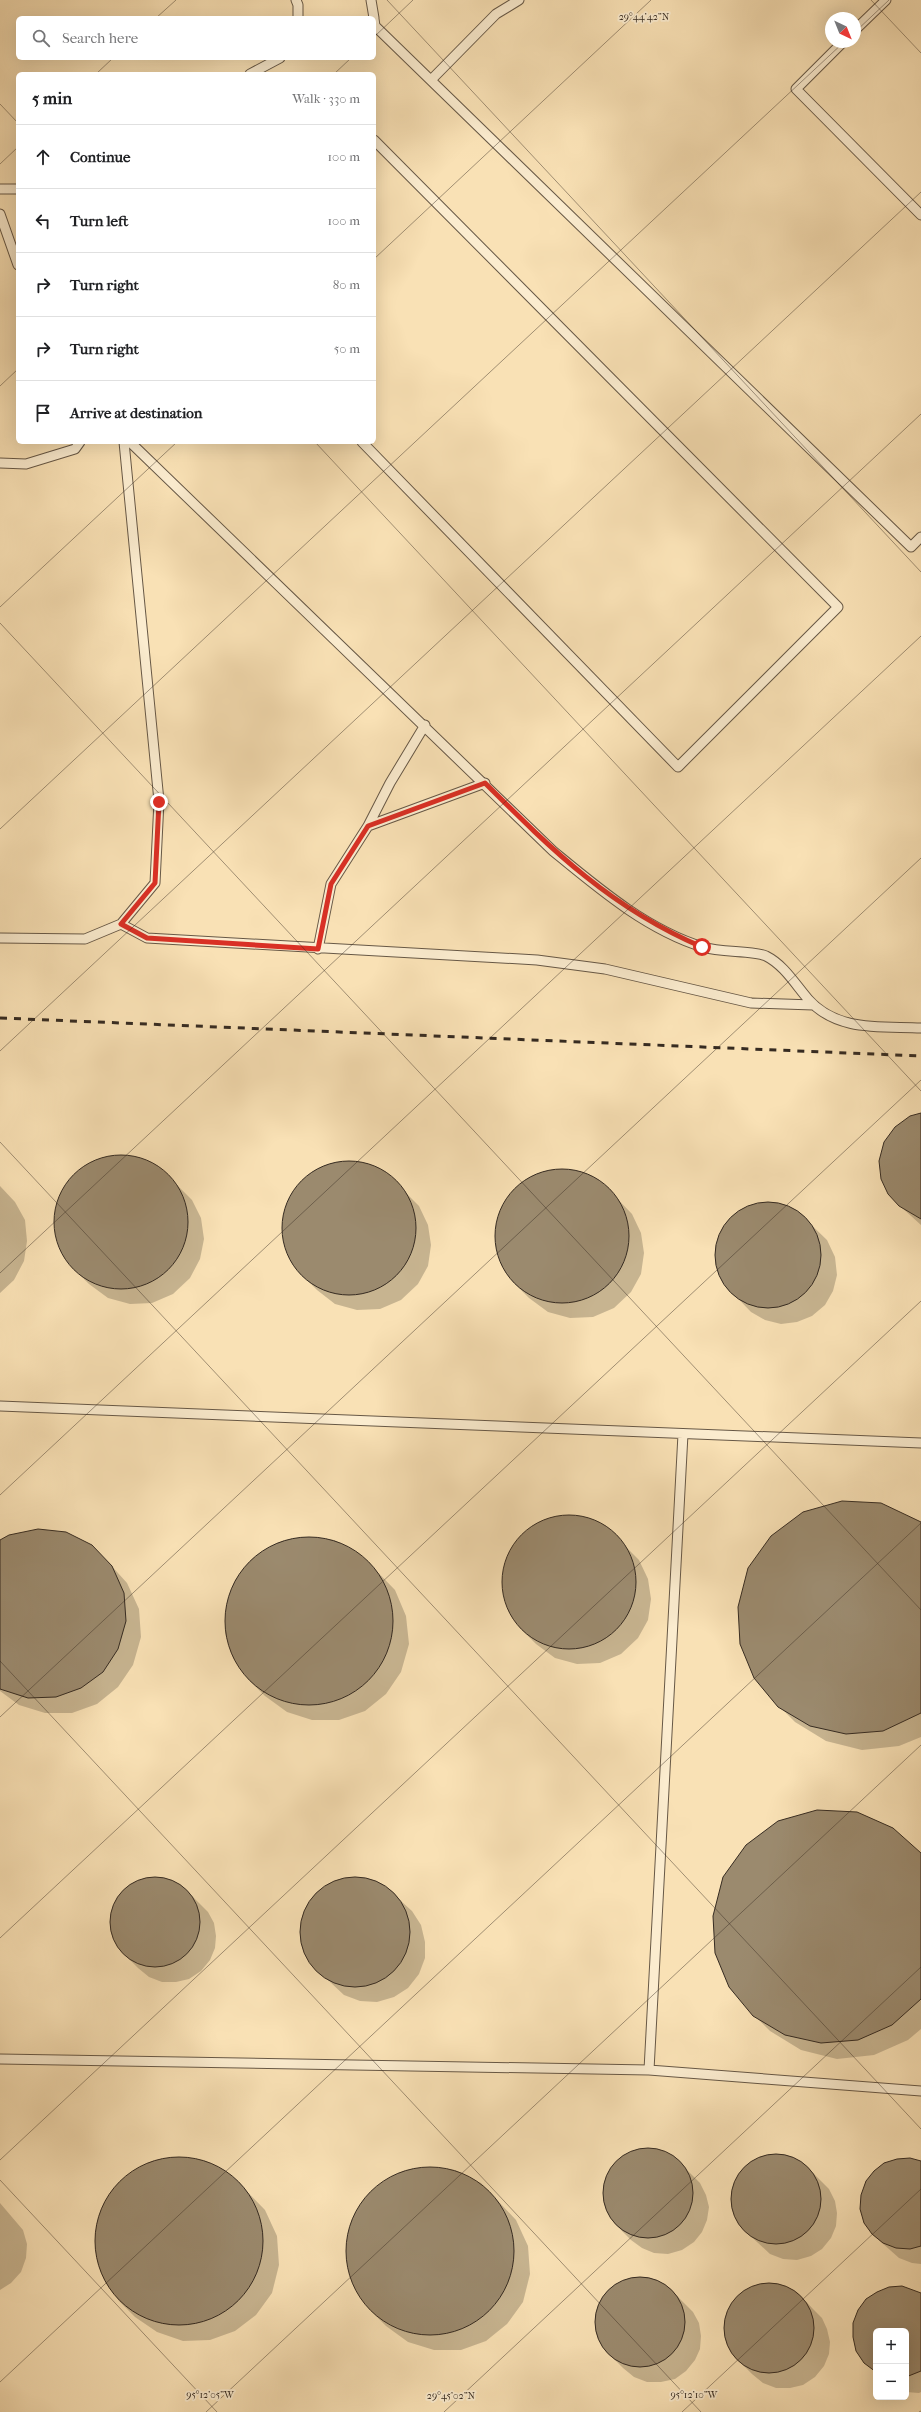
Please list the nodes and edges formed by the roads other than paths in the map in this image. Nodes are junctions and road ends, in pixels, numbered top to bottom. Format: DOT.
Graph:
graph roads {
  1 [pos="296,0"];
  2 [pos="371,0"];
  3 [pos="519,0"];
  4 [pos="886,0"];
  5 [pos="298,16"];
  6 [pos="373,16"];
  7 [pos="376,24"];
  8 [pos="861,24"];
  9 [pos="837,48"];
  10 [pos="273,60"];
  11 [pos="253,72"];
  12 [pos="432,80"];
  13 [pos="376,142"];
  14 [pos="0,189"];
  15 [pos="16,190"];
  16 [pos="0,214"];
  17 [pos="921,215"];
  18 [pos="16,259"];
  19 [pos="79,444"];
  20 [pos="124,444"];
  21 [pos="132,444"];
  22 [pos="364,444"];
  23 [pos="0,464"];
  24 [pos="921,537"];
  25 [pos="424,725"];
  26 [pos="485,783"];
  27 [pos="368,826"];
  28 [pos="121,924"];
  29 [pos="0,938"];
  30 [pos="318,949"];
  31 [pos="813,1005"];
  32 [pos="921,1028"];
  33 [pos="0,1406"];
  34 [pos="683,1434"];
  35 [pos="921,1443"];
  36 [pos="0,2058"];
  37 [pos="649,2070"];
  38 [pos="921,2091"];
  1 -- 5 [label="lane"];
  2 -- 6 [label="lane"];
  3 -- 12 [label="lane"];
  4 -- 8 [label="lane"];
  7 -- 12 [label="lane"];
  9 -- 17 [label="lane"];
  10 -- 11 [label="lane"];
  12 -- 24 [label="lane"];
  13 -- 22 [label="lane"];
  14 -- 15 [label="lane"];
  16 -- 18 [label="lane"];
  19 -- 23 [label="lane"];
  20 -- 28 [label="lane"];
  21 -- 25 [label="lane"];
  25 -- 26 [label="lane"];
  25 -- 27 [label="lane"];
  26 -- 27 [label="lane"];
  26 -- 31 [label="lane"];
  27 -- 30 [label="lane"];
  28 -- 29 [label="lane"];
  28 -- 30 [label="lane"];
  30 -- 31 [label="lane"];
  31 -- 32 [label="lane"];
  33 -- 34 [label="lane"];
  34 -- 35 [label="lane"];
  34 -- 37 [label="lane"];
  36 -- 37 [label="lane"];
  37 -- 38 [label="lane"];
}
